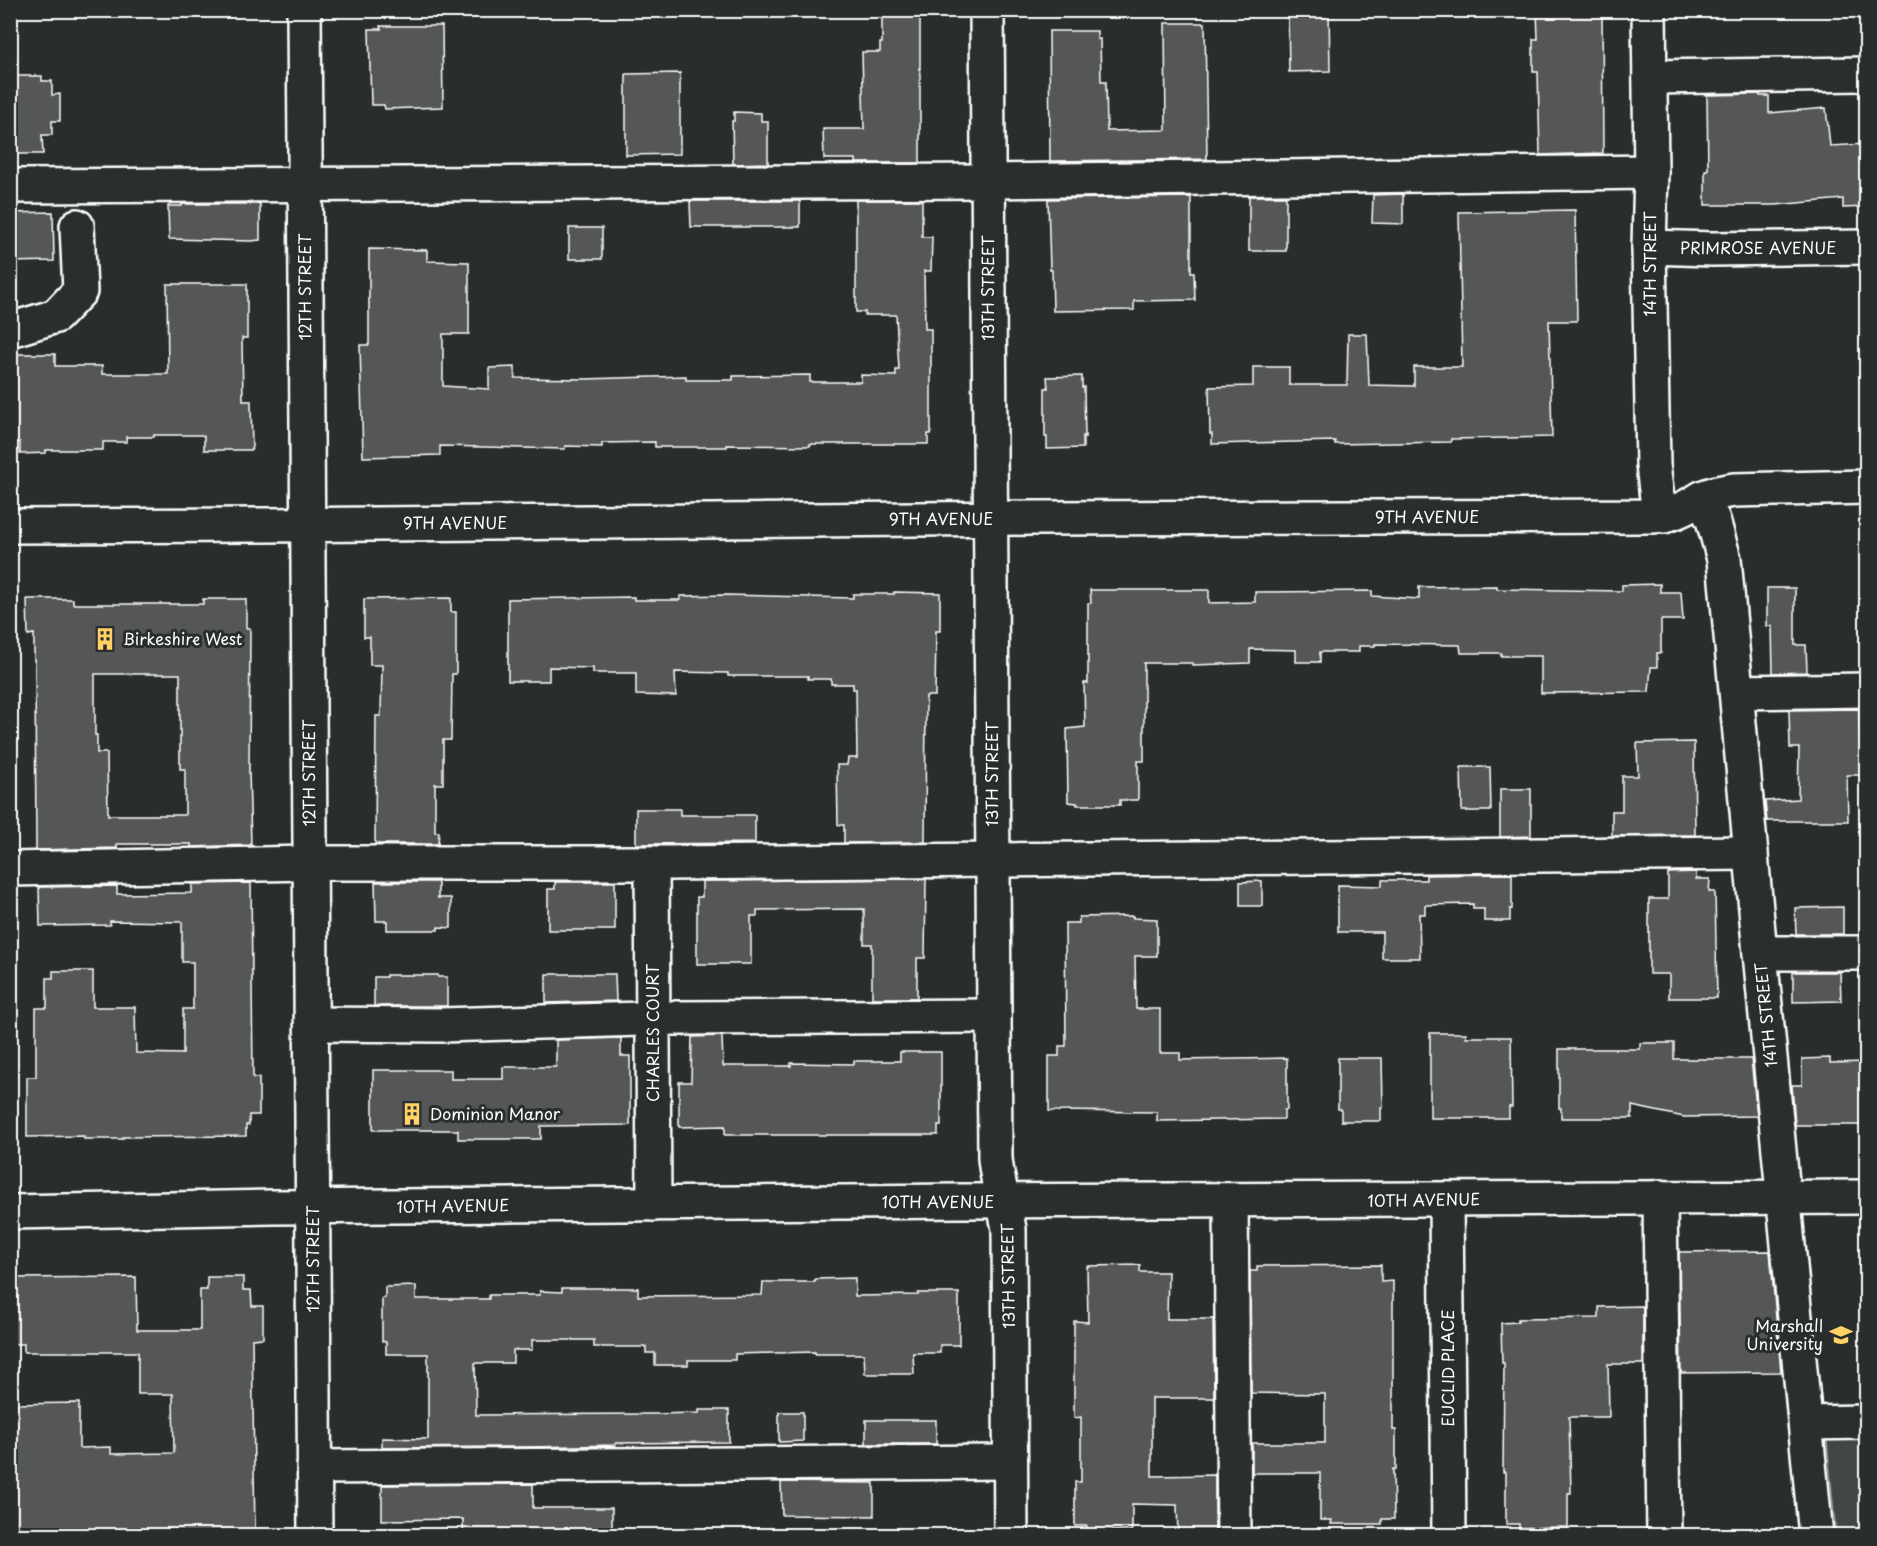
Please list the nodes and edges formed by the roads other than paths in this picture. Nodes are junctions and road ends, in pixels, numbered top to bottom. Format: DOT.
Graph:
graph roads {
  1 [pos="304,10"];
  2 [pos="987,10"];
  3 [pos="1649,10"];
  4 [pos="1866,74"];
  5 [pos="1650,76"];
  6 [pos="1651,172"];
  7 [pos="987,180"];
  8 [pos="304,183"];
  9 [pos="10,186"];
  10 [pos="77,226"];
  11 [pos="1649,247"];
  12 [pos="1866,247"];
  13 [pos="10,330"];
  14 [pos="1866,488"];
  15 [pos="1702,498"];
  16 [pos="1664,516"];
  17 [pos="990,518"];
  18 [pos="307,524"];
  19 [pos="10,526"];
  20 [pos="1866,690"];
  21 [pos="1737,692"];
  22 [pos="1751,853"];
  23 [pos="992,860"];
  24 [pos="652,863"];
  25 [pos="310,864"];
  26 [pos="10,869"];
  27 [pos="1866,953"];
  28 [pos="1760,954"];
  29 [pos="994,1016"];
  30 [pos="653,1019"];
  31 [pos="312,1024"];
  32 [pos="1660,1197"];
  33 [pos="1866,1197"];
  34 [pos="1784,1198"];
  35 [pos="1446,1200"];
  36 [pos="1231,1201"];
  37 [pos="1005,1202"];
  38 [pos="654,1204"];
  39 [pos="312,1207"];
  40 [pos="10,1212"];
  41 [pos="1866,1422"];
  42 [pos="1806,1423"];
  43 [pos="1010,1462"];
  44 [pos="314,1467"];
  45 [pos="1812,1535"];
  46 [pos="315,1536"];
  47 [pos="1011,1536"];
  48 [pos="1234,1536"];
  49 [pos="1449,1536"];
  50 [pos="1664,1536"];
  1 -- 8 [label="street, 12TH STREET"];
  2 -- 7 [label="street, 13TH STREET"];
  3 -- 5 [label="street, 14TH STREET"];
  4 -- 5 [label="street"];
  5 -- 6 [label="street, 14TH STREET"];
  6 -- 7 [label="street"];
  6 -- 11 [label="street, 14TH STREET"];
  7 -- 8 [label="street"];
  7 -- 17 [label="street, 13TH STREET"];
  8 -- 9 [label="street"];
  8 -- 18 [label="street, 12TH STREET"];
  10 -- 13 [label="street"];
  11 -- 12 [label="street, PRIMROSE AVENUE"];
  11 -- 16 [label="street, 14TH STREET"];
  14 -- 15 [label="street, 9TH AVENUE"];
  15 -- 16 [label="street, 9TH AVENUE"];
  15 -- 21 [label="street, 14TH STREET"];
  16 -- 17 [label="street, 9TH AVENUE"];
  17 -- 18 [label="street, 9TH AVENUE"];
  17 -- 23 [label="street, 13TH STREET"];
  18 -- 19 [label="street, 9TH AVENUE"];
  18 -- 25 [label="street, 12TH STREET"];
  20 -- 21 [label="street"];
  21 -- 22 [label="street, 14TH STREET"];
  22 -- 23 [label="street"];
  22 -- 28 [label="street, 14TH STREET"];
  23 -- 24 [label="street"];
  23 -- 29 [label="street, 13TH STREET"];
  24 -- 25 [label="street"];
  24 -- 30 [label="street, CHARLES COURT"];
  25 -- 26 [label="street"];
  25 -- 31 [label="street, 12TH STREET"];
  27 -- 28 [label="street"];
  28 -- 34 [label="street, 14TH STREET"];
  29 -- 30 [label="street"];
  29 -- 37 [label="street, 13TH STREET"];
  30 -- 31 [label="street"];
  30 -- 38 [label="street, CHARLES COURT"];
  31 -- 39 [label="street, 12TH STREET"];
  32 -- 34 [label="street, 10TH AVENUE"];
  32 -- 35 [label="street, 10TH AVENUE"];
  32 -- 50 [label="street"];
  33 -- 34 [label="street, 10TH AVENUE"];
  34 -- 42 [label="street, 14TH STREET"];
  35 -- 36 [label="street, 10TH AVENUE"];
  35 -- 49 [label="street, EUCLID PLACE"];
  36 -- 37 [label="street, 10TH AVENUE"];
  36 -- 48 [label="street"];
  37 -- 38 [label="street, 10TH AVENUE"];
  37 -- 43 [label="street, 13TH STREET"];
  38 -- 39 [label="street, 10TH AVENUE"];
  39 -- 40 [label="street, 10TH AVENUE"];
  39 -- 44 [label="street, 12TH STREET"];
  41 -- 42 [label="street"];
  42 -- 45 [label="street, 14TH STREET"];
  43 -- 44 [label="street"];
  43 -- 47 [label="street, 13TH STREET"];
  44 -- 46 [label="street, 12TH STREET"];
}
